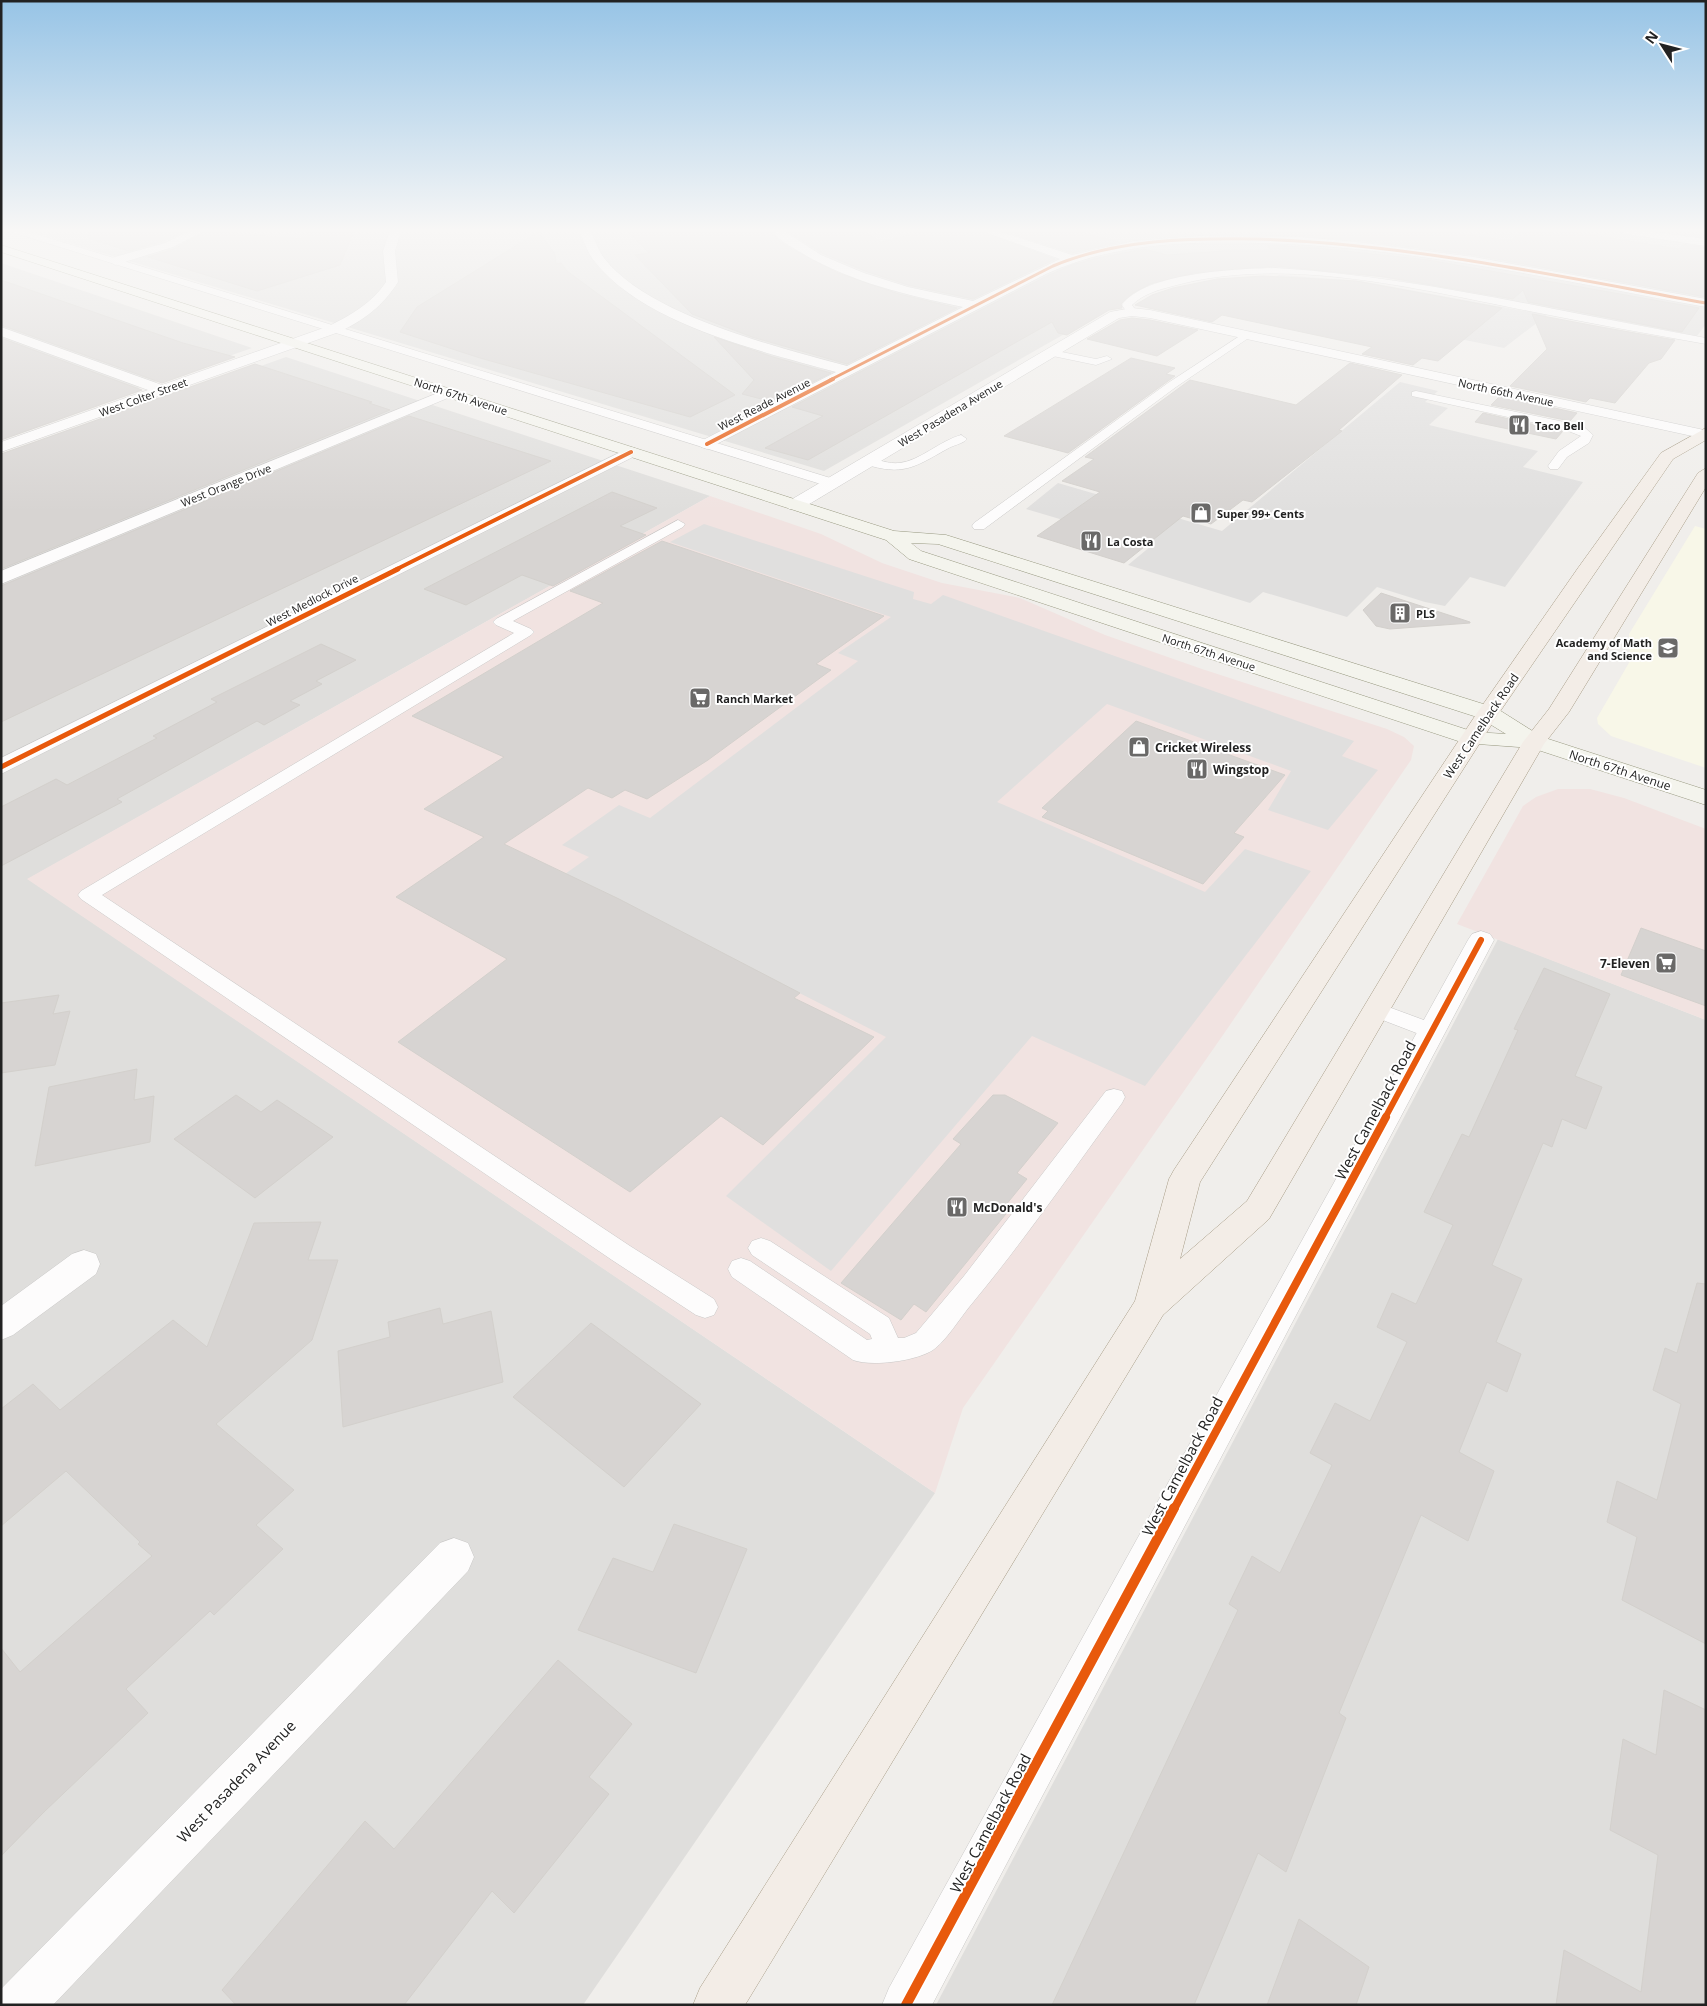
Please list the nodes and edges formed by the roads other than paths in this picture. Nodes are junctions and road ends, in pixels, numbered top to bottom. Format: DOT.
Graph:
graph roads {
  1 [pos="240,325"];
  2 [pos="320,325"];
  3 [pos="342,325"];
  4 [pos="701,325"];
  5 [pos="936,325"];
  6 [pos="1099,325"];
  7 [pos="1199,325"];
  8 [pos="1617,325"];
  9 [pos="334,329"];
  10 [pos="1,331"];
  11 [pos="1246,335"];
  12 [pos="1706,341"];
  13 [pos="296,342"];
  14 [pos="1052,353"];
  15 [pos="1107,359"];
  16 [pos="850,371"];
  17 [pos="162,390"];
  18 [pos="450,392"];
  19 [pos="1416,394"];
  20 [pos="1705,437"];
  21 [pos="961,439"];
  22 [pos="708,444"];
  23 [pos="1,447"];
  24 [pos="631,452"];
  25 [pos="868,462"];
  26 [pos="1554,466"];
  27 [pos="1706,474"];
  28 [pos="832,483"];
  29 [pos="796,505"];
  30 [pos="678,524"];
  31 [pos="979,526"];
  32 [pos="892,536"];
  33 [pos="1,578"];
  34 [pos="1488,713"];
  35 [pos="1472,738"];
  36 [pos="1534,742"];
  37 [pos="1,767"];
  38 [pos="1706,798"];
  39 [pos="1481,940"];
  40 [pos="1375,1009"];
  41 [pos="1432,1031"];
  42 [pos="1114,1097"];
  43 [pos="761,1248"];
  44 [pos="84,1264"];
  45 [pos="741,1269"];
  46 [pos="1151,1305"];
  47 [pos="704,1307"];
  48 [pos="1,1325"];
  49 [pos="890,1349"];
  50 [pos="454,1557"];
  51 [pos="19,2005"];
  52 [pos="717,2005"];
  53 [pos="906,2005"];
  1 -- 13 [label="main road, North 67th Avenue"];
  2 -- 9 [label="lane"];
  3 -- 9 [label="street, West Colter Street"];
  4 -- 16 [label="street"];
  5 -- 16 [label="street, West Reade Avenue"];
  6 -- 14 [label="street, West Pasadena Avenue"];
  7 -- 11 [label="street, North 66th Avenue"];
  8 -- 12 [label="lane"];
  9 -- 13 [label="street, West Colter Street"];
  9 -- 22 [label="lane"];
  10 -- 17 [label="street"];
  11 -- 20 [label="street, North 66th Avenue"];
  11 -- 31 [label="lane"];
  13 -- 17 [label="street, West Colter Street"];
  13 -- 18 [label="main road, North 67th Avenue"];
  14 -- 15 [label="lane"];
  14 -- 25 [label="street, West Pasadena Avenue"];
  16 -- 22 [label="street, West Reade Avenue"];
  17 -- 23 [label="street, West Colter Street"];
  18 -- 24 [label="main road, North 67th Avenue"];
  18 -- 33 [label="street, West Orange Drive"];
  19 -- 26 [label="lane"];
  20 -- 34 [label="main road, West Camelback Road"];
  21 -- 25 [label="lane"];
  22 -- 28 [label="lane"];
  24 -- 29 [label="main road, North 67th Avenue"];
  24 -- 37 [label="street, West Medlock Drive"];
  25 -- 28 [label="street, West Pasadena Avenue"];
  27 -- 36 [label="main road, West Camelback Road"];
  28 -- 29 [label="street, West Pasadena Avenue"];
  29 -- 32 [label="main road, North 67th Avenue"];
  30 -- 47 [label="lane"];
  32 -- 34 [label="main road, North 67th Avenue"];
  32 -- 35 [label="main road, North 67th Avenue"];
  34 -- 35 [label="main road, West Camelback Road"];
  34 -- 36 [label="main road, North 67th Avenue"];
  35 -- 36 [label="main road, North 67th Avenue"];
  35 -- 46 [label="main road, West Camelback Road"];
  36 -- 38 [label="main road, North 67th Avenue"];
  36 -- 40 [label="main road, West Camelback Road"];
  39 -- 41 [label="street, West Camelback Road"];
  40 -- 41 [label="lane"];
  40 -- 46 [label="main road, West Camelback Road"];
  41 -- 53 [label="street, West Camelback Road"];
  42 -- 49 [label="lane"];
  43 -- 49 [label="lane"];
  44 -- 48 [label="street"];
  45 -- 49 [label="lane"];
  46 -- 52 [label="main road, West Camelback Road"];
  50 -- 51 [label="street, West Pasadena Avenue"];
}
